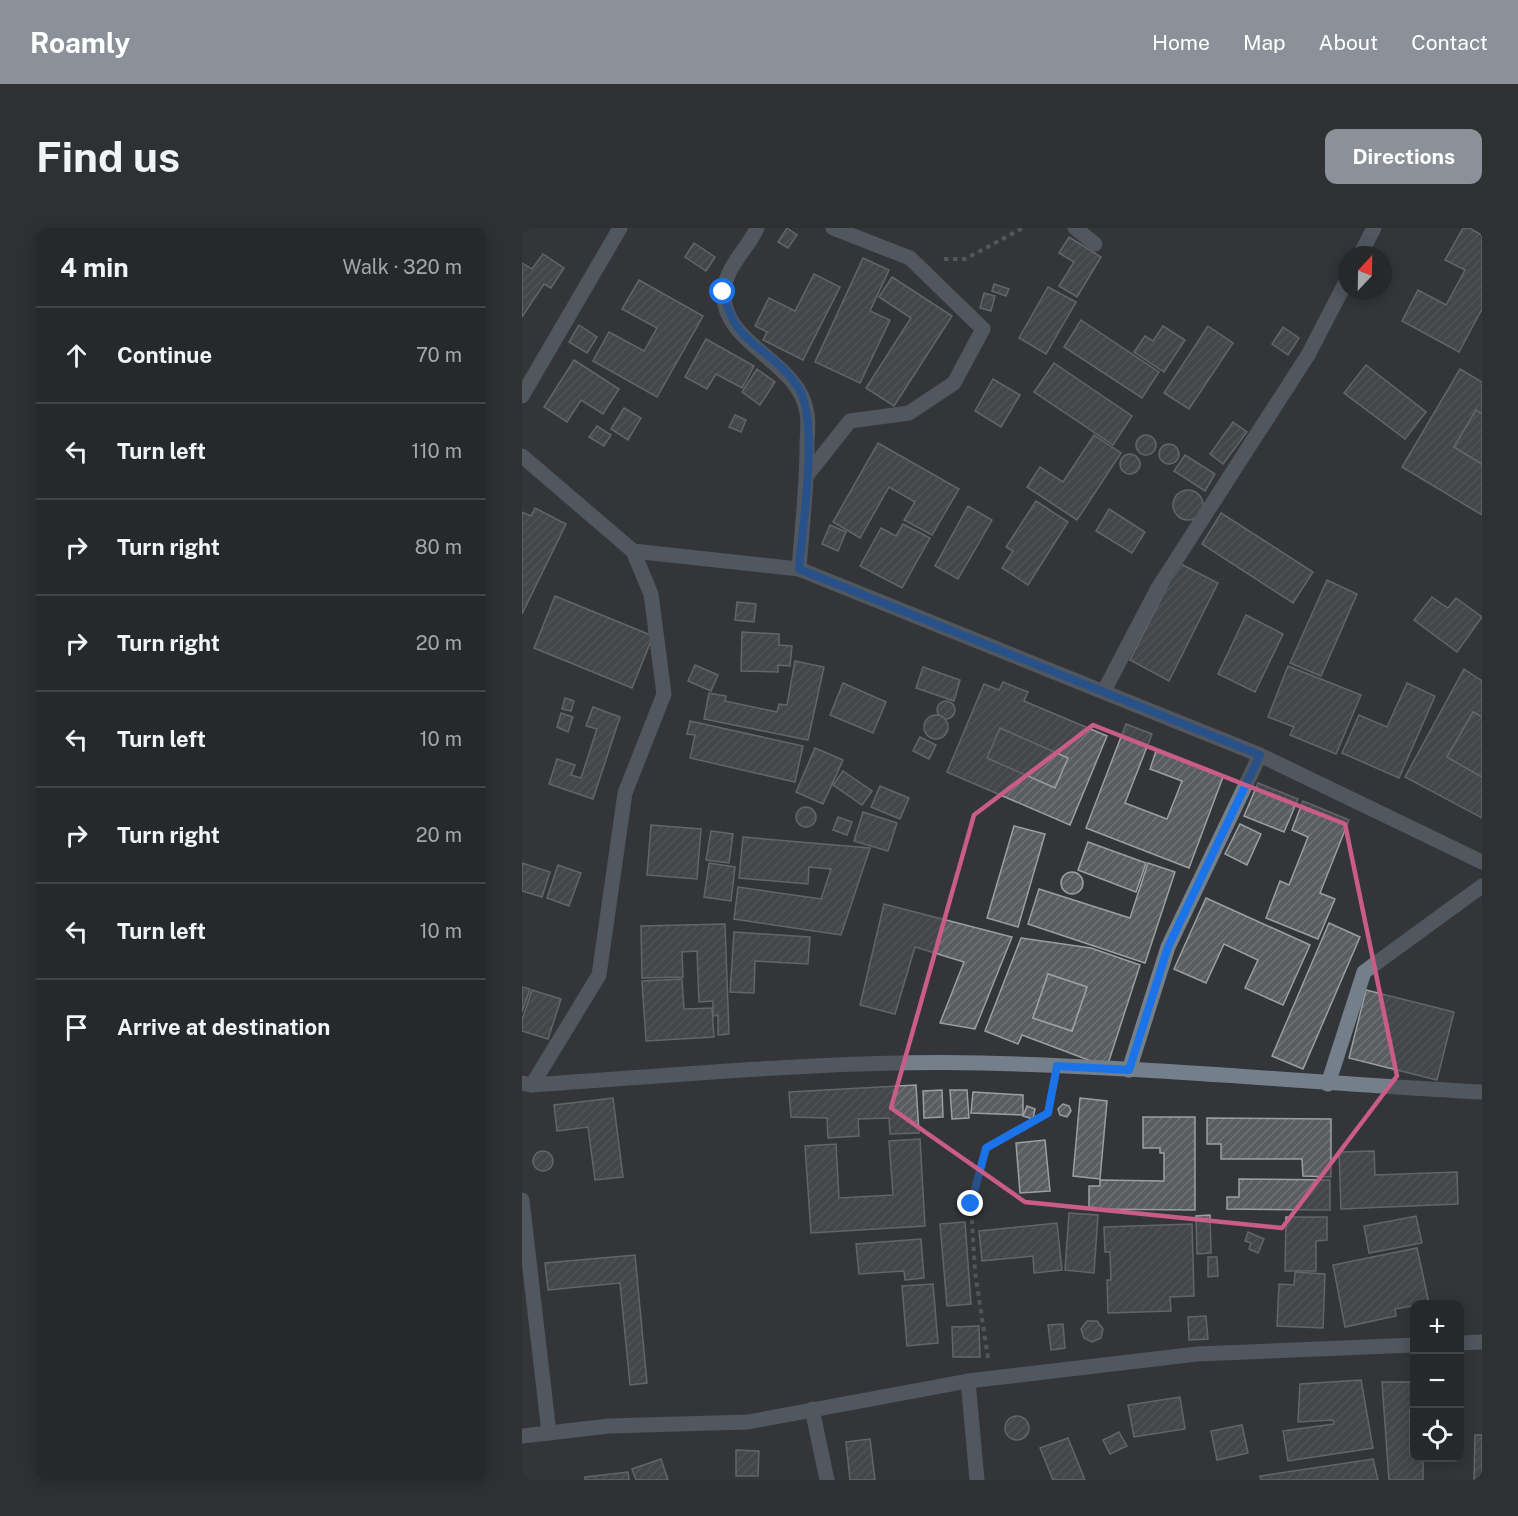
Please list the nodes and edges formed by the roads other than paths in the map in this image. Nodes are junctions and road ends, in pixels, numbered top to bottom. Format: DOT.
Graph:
graph roads {
  1 [pos="620,228"];
  2 [pos="757,228"];
  3 [pos="833,228"];
  4 [pos="1075,228"];
  5 [pos="1374,228"];
  6 [pos="1095,244"];
  7 [pos="1365,246"];
  8 [pos="1338,297"];
  9 [pos="522,396"];
  10 [pos="522,456"];
  11 [pos="807,475"];
  12 [pos="633,551"];
  13 [pos="799,569"];
  14 [pos="1104,691"];
  15 [pos="1260,755"];
  16 [pos="1482,862"];
  17 [pos="1482,886"];
  18 [pos="1129,1070"];
  19 [pos="527,1084"];
  20 [pos="1328,1084"];
  21 [pos="1482,1092"];
  22 [pos="522,1200"];
  23 [pos="1482,1342"];
  24 [pos="1464,1343"];
  25 [pos="1410,1345"];
  26 [pos="968,1381"];
  27 [pos="812,1409"];
  28 [pos="549,1433"];
  29 [pos="522,1436"];
  30 [pos="827,1480"];
  31 [pos="977,1480"];
  1 -- 9 [label="street"];
  2 -- 11 [label="street"];
  3 -- 11 [label="street"];
  4 -- 6 [label="street"];
  5 -- 7 [label="street"];
  8 -- 14 [label="street"];
  10 -- 12 [label="street"];
  11 -- 13 [label="street"];
  12 -- 13 [label="street"];
  12 -- 19 [label="street"];
  13 -- 14 [label="street"];
  14 -- 15 [label="street"];
  15 -- 16 [label="street"];
  15 -- 18 [label="street"];
  17 -- 20 [label="street"];
  18 -- 19 [label="street"];
  18 -- 20 [label="street"];
  20 -- 21 [label="street"];
  22 -- 28 [label="street"];
  23 -- 24 [label="street"];
  25 -- 26 [label="street"];
  26 -- 27 [label="street"];
  26 -- 31 [label="street"];
  27 -- 28 [label="street"];
  27 -- 30 [label="street"];
  28 -- 29 [label="street"];
}
